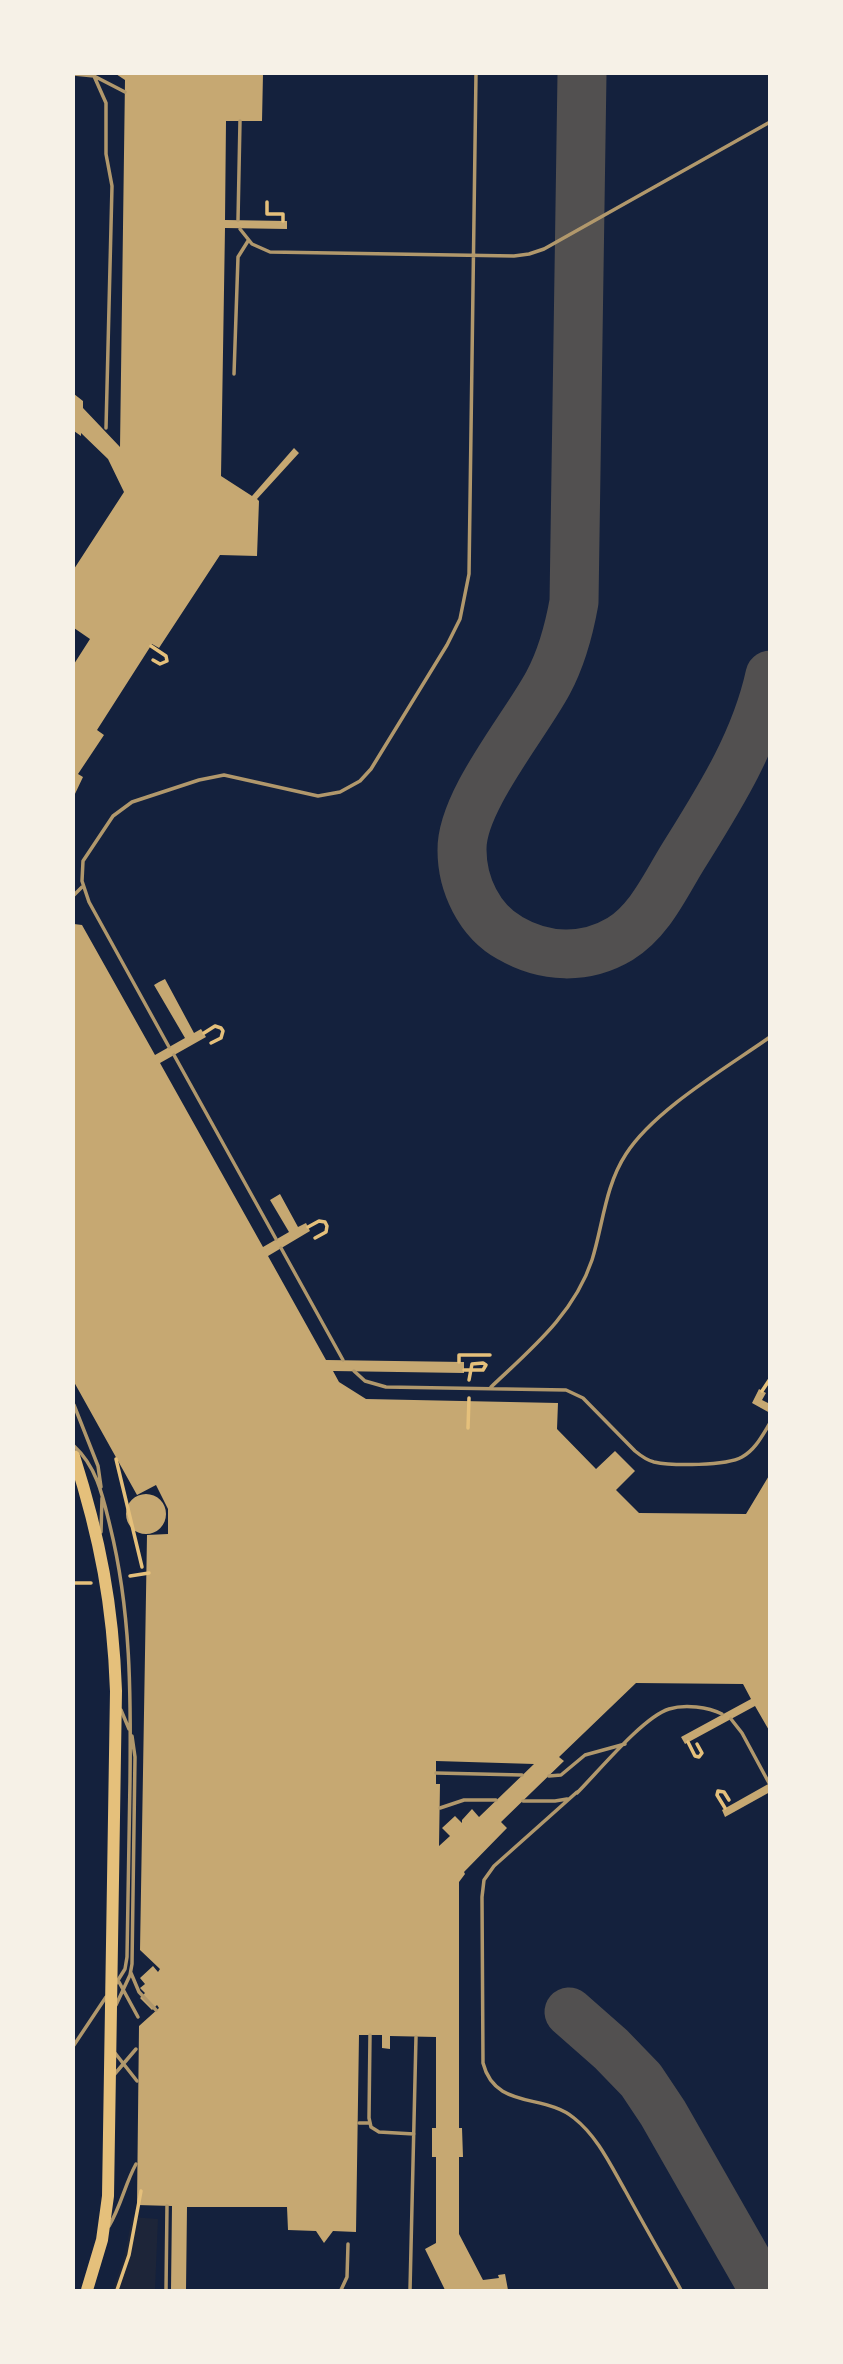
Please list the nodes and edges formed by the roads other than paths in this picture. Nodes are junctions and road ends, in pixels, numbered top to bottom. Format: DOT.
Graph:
graph roads {
  1 [pos="74,74"];
  2 [pos="476,74"];
  3 [pos="97,75"];
  4 [pos="125,92"];
  5 [pos="240,121"];
  6 [pos="769,122"];
  7 [pos="238,220"];
  8 [pos="240,229"];
  9 [pos="248,241"];
  10 [pos="474,254"];
  11 [pos="234,374"];
  12 [pos="106,428"];
  13 [pos="83,886"];
  14 [pos="74,895"];
  15 [pos="769,1037"];
  16 [pos="169,1047"];
  17 [pos="174,1055"];
  18 [pos="276,1239"];
  19 [pos="281,1248"];
  20 [pos="343,1360"];
  21 [pos="354,1371"];
  22 [pos="489,1388"];
  23 [pos="74,1405"];
  24 [pos="769,1423"];
  25 [pos="74,1446"];
  26 [pos="74,1456"];
  27 [pos="105,1569"];
  28 [pos="116,1691"];
  29 [pos="722,1714"];
  30 [pos="731,1719"];
  31 [pos="626,1743"];
  32 [pos="436,1773"];
  33 [pos="522,1775"];
  34 [pos="549,1776"];
  35 [pos="769,1783"];
  36 [pos="577,1792"];
  37 [pos="496,1800"];
  38 [pos="523,1801"];
  39 [pos="440,1808"];
  40 [pos="128,1957"];
  41 [pos="112,1971"];
  42 [pos="156,2010"];
  43 [pos="138,2017"];
  44 [pos="111,2020"];
  45 [pos="370,2035"];
  46 [pos="415,2037"];
  47 [pos="74,2045"];
  48 [pos="110,2046"];
  49 [pos="136,2049"];
  50 [pos="124,2065"];
  51 [pos="109,2080"];
  52 [pos="137,2081"];
  53 [pos="359,2123"];
  54 [pos="370,2123"];
  55 [pos="414,2134"];
  56 [pos="136,2164"];
  57 [pos="167,2206"];
  58 [pos="102,2240"];
  59 [pos="348,2244"];
  60 [pos="87,2291"];
  61 [pos="166,2291"];
  62 [pos="341,2291"];
  63 [pos="410,2291"];
  64 [pos="681,2291"];
  1 -- 3 [label="lane"];
  2 -- 10 [label="lane"];
  3 -- 4 [label="lane"];
  3 -- 12 [label="lane"];
  5 -- 7 [label="lane"];
  6 -- 10 [label="lane"];
  8 -- 9 [label="lane"];
  9 -- 10 [label="lane"];
  9 -- 11 [label="lane"];
  10 -- 13 [label="lane"];
  13 -- 14 [label="lane"];
  13 -- 16 [label="lane"];
  15 -- 22 [label="lane"];
  17 -- 18 [label="lane"];
  19 -- 20 [label="lane"];
  21 -- 22 [label="lane"];
  22 -- 24 [label="lane"];
  23 -- 27 [label="lane"];
  25 -- 40 [label="lane"];
  26 -- 27 [label="main road"];
  27 -- 28 [label="main road"];
  28 -- 41 [label="main road"];
  28 -- 44 [label="lane"];
  29 -- 31 [label="lane"];
  30 -- 35 [label="lane"];
  31 -- 34 [label="lane"];
  31 -- 36 [label="lane"];
  32 -- 33 [label="lane"];
  36 -- 38 [label="lane"];
  36 -- 64 [label="lane"];
  37 -- 39 [label="lane"];
  40 -- 42 [label="lane"];
  40 -- 47 [label="lane"];
  41 -- 43 [label="lane"];
  41 -- 44 [label="main road"];
  44 -- 48 [label="main road"];
  45 -- 54 [label="lane"];
  46 -- 55 [label="lane"];
  48 -- 50 [label="lane"];
  48 -- 51 [label="main road"];
  49 -- 50 [label="lane"];
  50 -- 51 [label="lane"];
  50 -- 52 [label="lane"];
  51 -- 58 [label="main road"];
  53 -- 54 [label="lane"];
  54 -- 55 [label="lane"];
  55 -- 63 [label="lane"];
  56 -- 58 [label="lane"];
  57 -- 61 [label="lane"];
  58 -- 60 [label="main road"];
  59 -- 62 [label="lane"];
}
